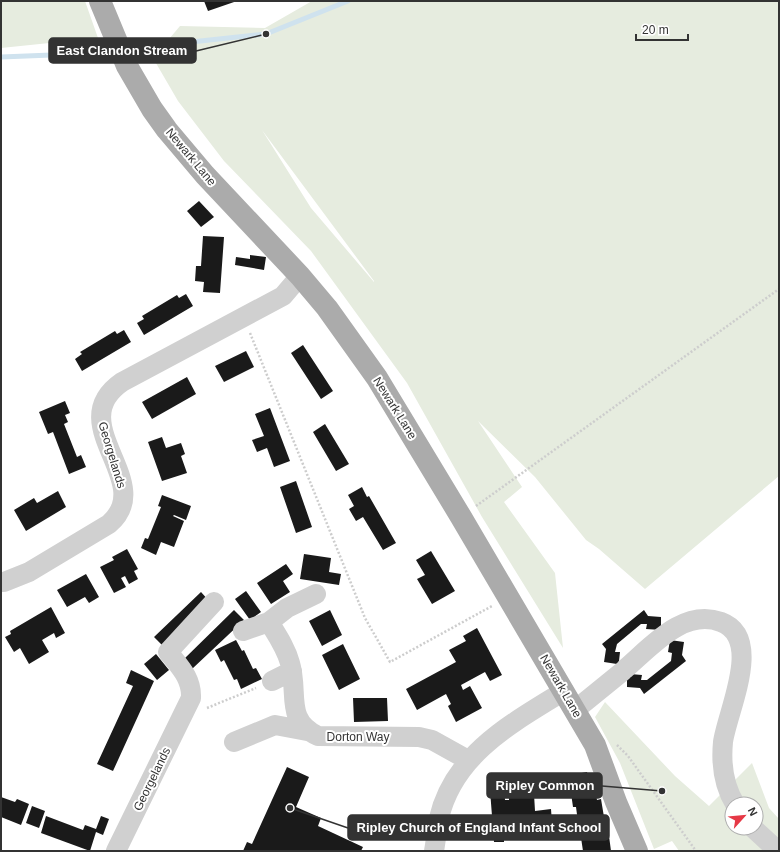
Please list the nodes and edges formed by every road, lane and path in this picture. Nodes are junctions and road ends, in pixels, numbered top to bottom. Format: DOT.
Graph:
graph roads {
  1 [pos="100,1"];
  2 [pos="300,276"];
  3 [pos="779,289"];
  4 [pos="242,318"];
  5 [pos="461,517"];
  6 [pos="2,584"];
  7 [pos="316,594"];
  8 [pos="508,597"];
  9 [pos="214,602"];
  10 [pos="269,622"];
  11 [pos="243,631"];
  12 [pos="292,671"];
  13 [pos="272,681"];
  14 [pos="564,691"];
  15 [pos="575,710"];
  16 [pos="185,712"];
  17 [pos="307,731"];
  18 [pos="234,742"];
  19 [pos="614,743"];
  20 [pos="468,760"];
  21 [pos="731,796"];
  22 [pos="762,836"];
  23 [pos="116,851"];
  24 [pos="434,851"];
  25 [pos="638,851"];
  26 [pos="696,851"];
  27 [pos="778,851"];
  1 -- 2 [label="main road, Newark Lane"];
  2 -- 4 [label="street, Georgelands"];
  2 -- 5 [label="main road, Newark Lane"];
  3 -- 5 [label="path"];
  4 -- 6 [label="street, Georgelands"];
  4 -- 8 [label="path"];
  5 -- 8 [label="main road, Newark Lane"];
  7 -- 10 [label="street"];
  8 -- 14 [label="main road, Newark Lane"];
  9 -- 16 [label="street, Georgelands"];
  10 -- 11 [label="street"];
  10 -- 12 [label="street"];
  12 -- 13 [label="street"];
  12 -- 17 [label="street"];
  13 -- 16 [label="path"];
  14 -- 15 [label="main road, Newark Lane"];
  14 -- 20 [label="street"];
  15 -- 21 [label="street"];
  15 -- 25 [label="main road, Newark Lane"];
  16 -- 23 [label="street, Georgelands"];
  17 -- 18 [label="street, Dorton Way"];
  17 -- 20 [label="street, Dorton Way"];
  19 -- 26 [label="path"];
  20 -- 24 [label="street"];
  22 -- 27 [label="street"];
}
